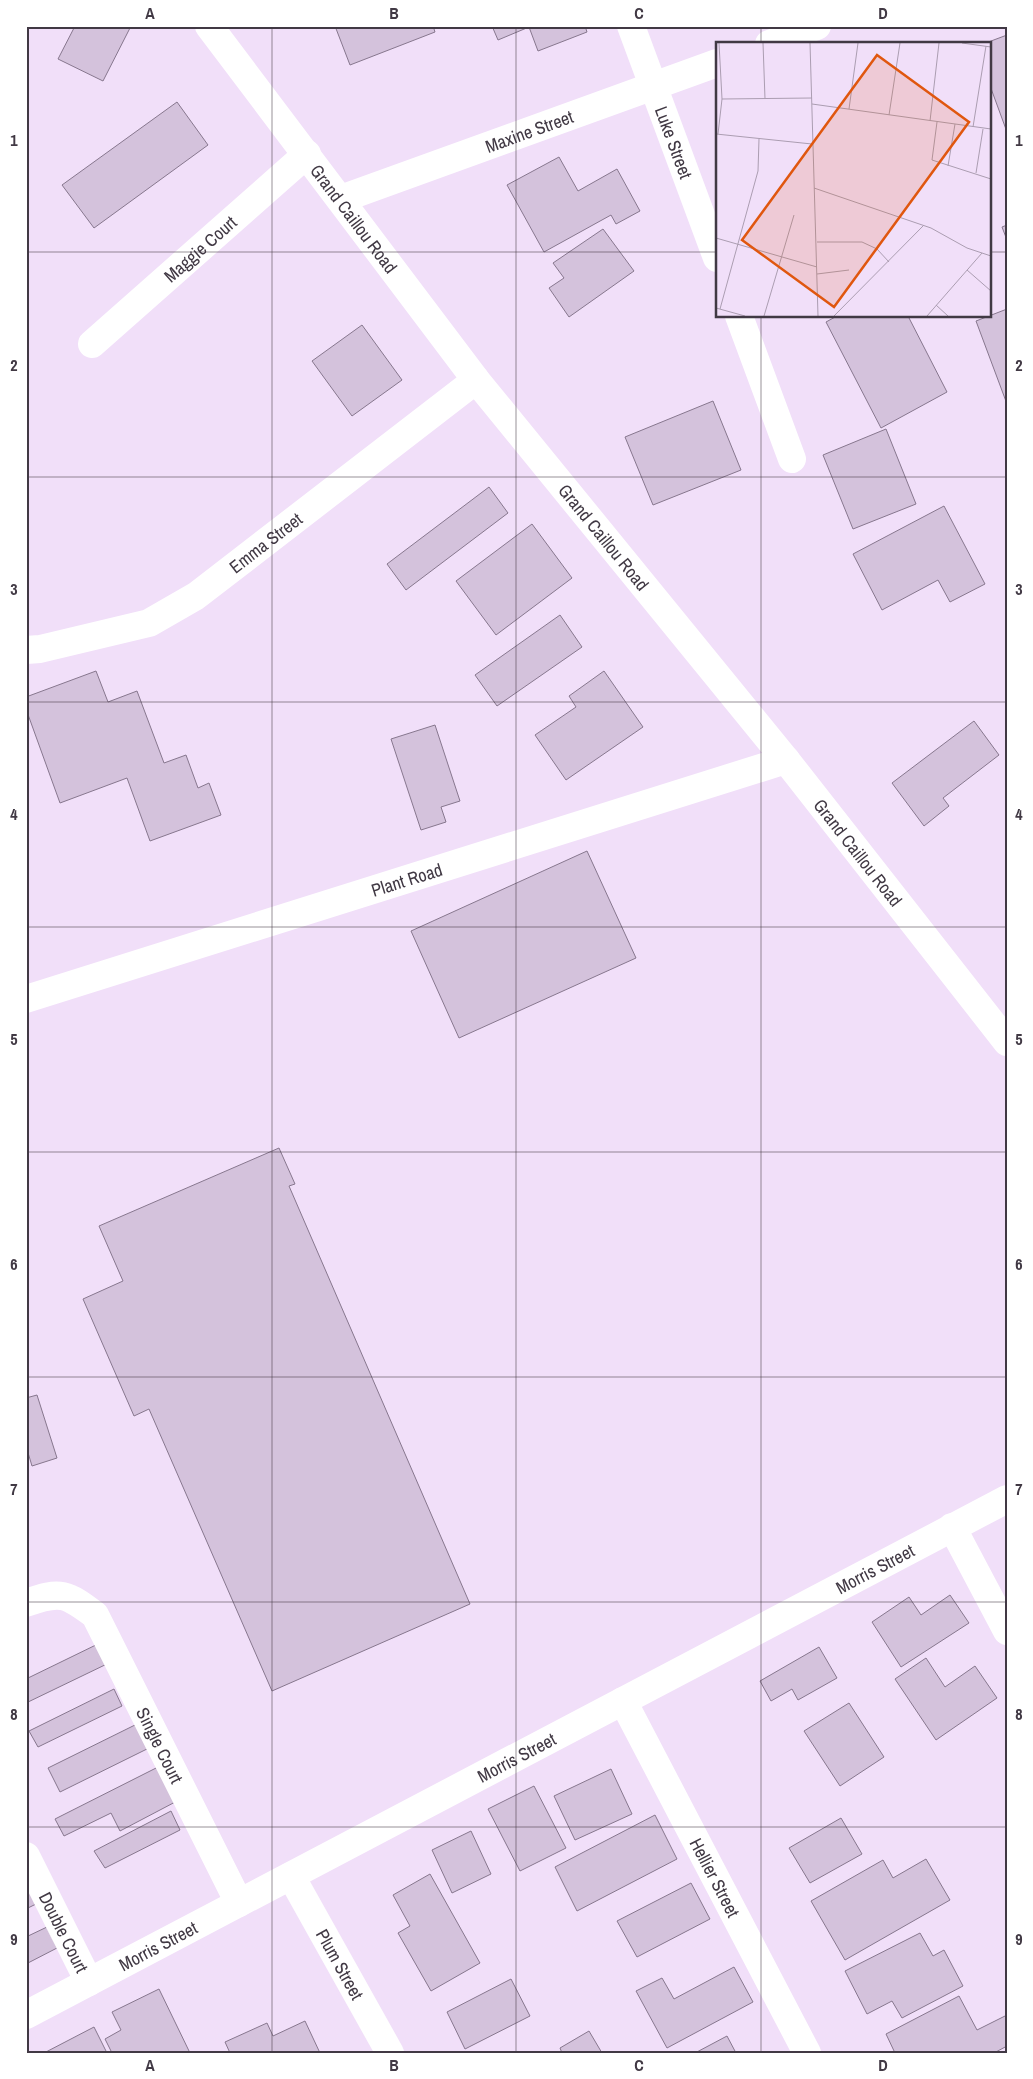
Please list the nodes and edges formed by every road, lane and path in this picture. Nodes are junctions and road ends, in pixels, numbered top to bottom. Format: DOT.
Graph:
graph roads {
  1 [pos="209,26"];
  2 [pos="631,26"];
  3 [pos="817,26"];
  4 [pos="774,42"];
  5 [pos="716,63"];
  6 [pos="653,86"];
  7 [pos="307,154"];
  8 [pos="341,199"];
  9 [pos="716,255"];
  10 [pos="740,318"];
  11 [pos="92,344"];
  12 [pos="476,380"];
  13 [pos="792,459"];
  14 [pos="26,650"];
  15 [pos="786,760"];
  16 [pos="26,999"];
  17 [pos="1007,1042"];
  18 [pos="1007,1499"];
  19 [pos="952,1528"];
  20 [pos="26,1603"];
  21 [pos="1007,1631"];
  22 [pos="624,1701"];
  23 [pos="26,1856"];
  24 [pos="291,1876"];
  25 [pos="239,1903"];
  26 [pos="90,1982"];
  27 [pos="26,2015"];
  28 [pos="390,2053"];
  29 [pos="807,2053"];
  1 -- 7 [label="street, Grand Caillou Road"];
  2 -- 6 [label="street, Luke Street"];
  3 -- 4 [label="street"];
  5 -- 6 [label="street, Maxine Street"];
  6 -- 8 [label="street, Maxine Street"];
  6 -- 9 [label="street, Luke Street"];
  7 -- 8 [label="street, Grand Caillou Road"];
  7 -- 11 [label="street, Maggie Court"];
  8 -- 12 [label="street, Grand Caillou Road"];
  10 -- 13 [label="street"];
  12 -- 14 [label="street, Emma Street"];
  12 -- 15 [label="street, Grand Caillou Road"];
  15 -- 16 [label="street, Plant Road"];
  15 -- 17 [label="street, Grand Caillou Road"];
  18 -- 19 [label="street, Morris Street"];
  19 -- 21 [label="street"];
  19 -- 22 [label="street, Morris Street"];
  20 -- 25 [label="street, Single Court"];
  22 -- 24 [label="street, Morris Street"];
  22 -- 29 [label="street, Hellier Street"];
  23 -- 26 [label="street, Double Court"];
  24 -- 25 [label="street, Morris Street"];
  24 -- 28 [label="street, Plum Street"];
  25 -- 26 [label="street, Morris Street"];
  26 -- 27 [label="street, Morris Street"];
}
